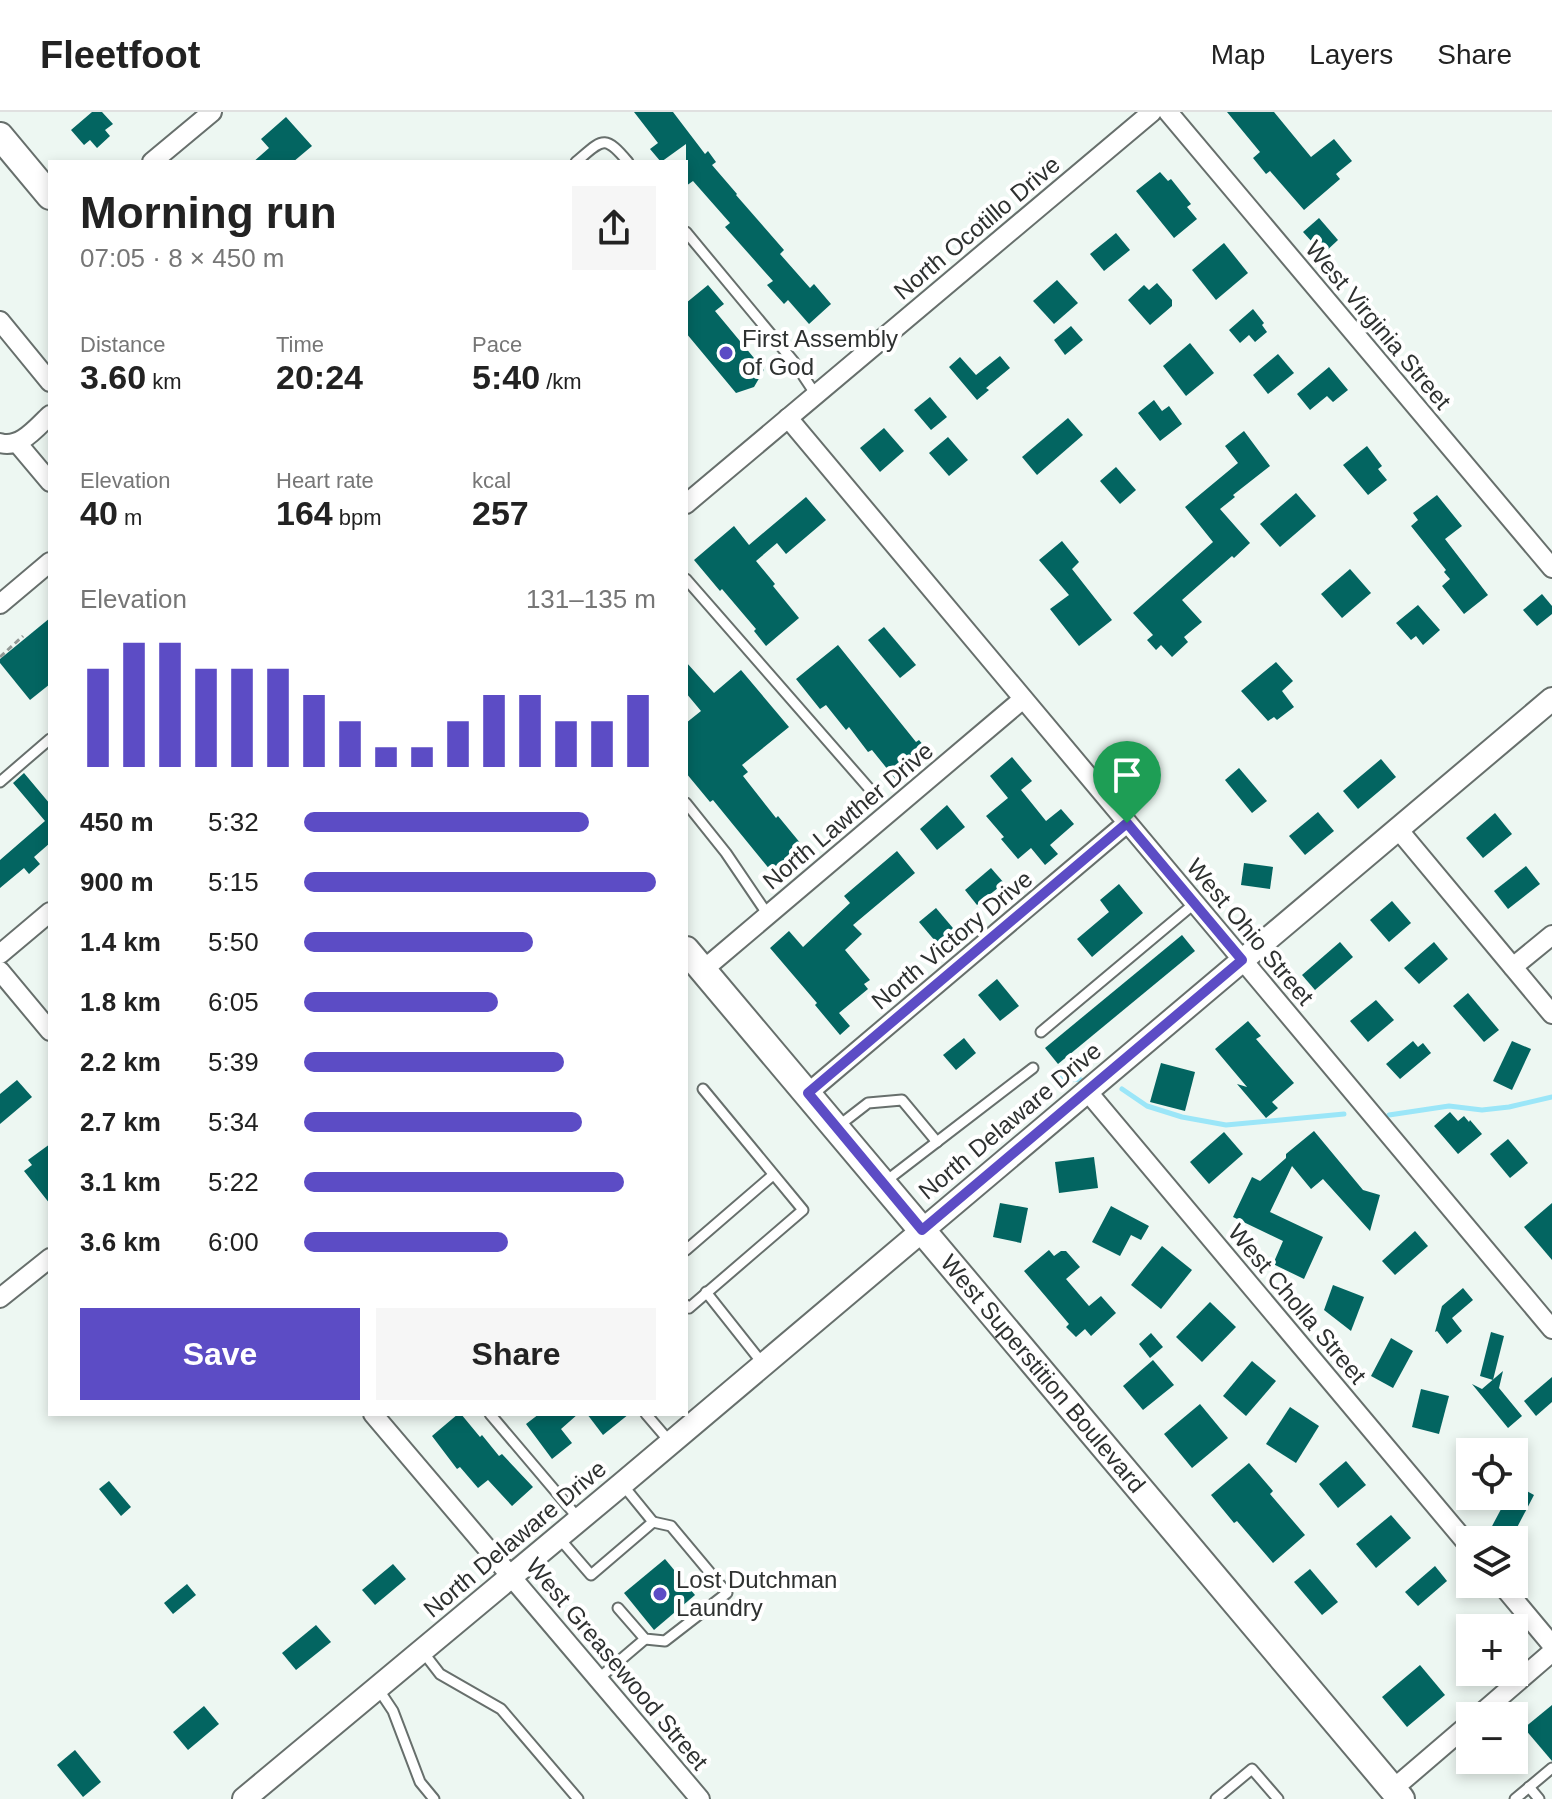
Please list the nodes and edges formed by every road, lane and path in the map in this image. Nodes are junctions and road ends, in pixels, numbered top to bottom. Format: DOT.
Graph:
graph roads {
  1 [pos="212,112"];
  2 [pos="1152,112"];
  3 [pos="1168,112"];
  4 [pos="0,136"];
  5 [pos="154,160"];
  6 [pos="578,160"];
  7 [pos="626,160"];
  8 [pos="48,194"];
  9 [pos="688,234"];
  10 [pos="0,321"];
  11 [pos="48,380"];
  12 [pos="816,395"];
  13 [pos="48,416"];
  14 [pos="788,418"];
  15 [pos="9,444"];
  16 [pos="48,480"];
  17 [pos="688,502"];
  18 [pos="48,564"];
  19 [pos="1552,568"];
  20 [pos="688,581"];
  21 [pos="0,604"];
  22 [pos="23,636"];
  23 [pos="0,657"];
  24 [pos="1023,699"];
  25 [pos="1552,699"];
  26 [pos="48,741"];
  27 [pos="0,782"];
  28 [pos="874,794"];
  29 [pos="688,806"];
  30 [pos="1127,823"];
  31 [pos="1397,828"];
  32 [pos="1195,903"];
  33 [pos="48,914"];
  34 [pos="768,915"];
  35 [pos="1552,935"];
  36 [pos="688,952"];
  37 [pos="0,954"];
  38 [pos="1242,960"];
  39 [pos="1513,967"];
  40 [pos="703,970"];
  41 [pos="0,971"];
  42 [pos="1552,1014"];
  43 [pos="48,1029"];
  44 [pos="1041,1032"];
  45 [pos="1033,1068"];
  46 [pos="703,1089"];
  47 [pos="1087,1091"];
  48 [pos="808,1093"];
  49 [pos="837,1127"];
  50 [pos="937,1142"];
  51 [pos="773,1175"];
  52 [pos="883,1183"];
  53 [pos="922,1230"];
  54 [pos="688,1248"];
  55 [pos="48,1260"];
  56 [pos="706,1292"];
  57 [pos="0,1298"];
  58 [pos="688,1307"];
  59 [pos="1552,1329"];
  60 [pos="763,1364"];
  61 [pos="375,1416"];
  62 [pos="492,1416"];
  63 [pos="648,1416"];
  64 [pos="670,1442"];
  65 [pos="622,1484"];
  66 [pos="579,1519"];
  67 [pos="653,1522"];
  68 [pos="1456,1530"];
  69 [pos="557,1536"];
  70 [pos="510,1576"];
  71 [pos="1513,1598"];
  72 [pos="618,1608"];
  73 [pos="645,1639"];
  74 [pos="1552,1645"];
  75 [pos="421,1650"];
  76 [pos="1552,1652"];
  77 [pos="598,1679"];
  78 [pos="377,1687"];
  79 [pos="1494,1702"];
  80 [pos="1456,1736"];
  81 [pos="1552,1768"];
  82 [pos="1529,1787"];
  83 [pos="1392,1796"];
  84 [pos="244,1799"];
  85 [pos="434,1799"];
  86 [pos="578,1799"];
  87 [pos="700,1799"];
  88 [pos="1216,1799"];
  89 [pos="1278,1799"];
  90 [pos="1515,1799"];
  91 [pos="1539,1799"];
  1 -- 5 [label="street"];
  2 -- 12 [label="street, North Ocotillo Drive"];
  3 -- 19 [label="street, West Virginia Street"];
  4 -- 8 [label="main road"];
  6 -- 7 [label="lane"];
  9 -- 12 [label="lane"];
  10 -- 11 [label="street"];
  12 -- 14 [label="street, North Ocotillo Drive"];
  13 -- 15 [label="street"];
  14 -- 17 [label="street, North Ocotillo Drive"];
  14 -- 24 [label="street, West Ohio Street"];
  15 -- 16 [label="street"];
  18 -- 21 [label="street"];
  20 -- 28 [label="lane"];
  22 -- 23 [label="path"];
  24 -- 30 [label="street, West Ohio Street"];
  24 -- 34 [label="street, North Lawther Drive"];
  25 -- 31 [label="street, North Delaware Drive"];
  26 -- 27 [label="lane"];
  29 -- 34 [label="lane"];
  30 -- 32 [label="street, West Ohio Street"];
  30 -- 48 [label="street, North Victory Drive"];
  31 -- 38 [label="street, North Delaware Drive"];
  31 -- 39 [label="street"];
  32 -- 38 [label="street, West Ohio Street"];
  32 -- 44 [label="lane"];
  33 -- 37 [label="street"];
  34 -- 40 [label="street, North Lawther Drive"];
  35 -- 39 [label="street"];
  36 -- 40 [label="main road, West Superstition Boulevard"];
  38 -- 47 [label="street, North Delaware Drive"];
  38 -- 59 [label="street, West Ohio Street"];
  39 -- 42 [label="street"];
  40 -- 48 [label="main road, West Superstition Boulevard"];
  41 -- 43 [label="street"];
  45 -- 50 [label="lane"];
  46 -- 51 [label="lane"];
  47 -- 53 [label="street, North Delaware Drive"];
  47 -- 68 [label="street, West Cholla Street"];
  48 -- 49 [label="main road, West Superstition Boulevard"];
  49 -- 50 [label="lane"];
  49 -- 52 [label="main road, West Superstition Boulevard"];
  50 -- 52 [label="lane"];
  51 -- 54 [label="lane"];
  51 -- 56 [label="lane"];
  52 -- 53 [label="main road, West Superstition Boulevard"];
  53 -- 60 [label="street, North Delaware Drive"];
  53 -- 83 [label="main road, West Superstition Boulevard"];
  55 -- 57 [label="street"];
  56 -- 58 [label="lane"];
  56 -- 60 [label="lane"];
  60 -- 64 [label="street, North Delaware Drive"];
  61 -- 70 [label="street, West Greasewood Street"];
  62 -- 66 [label="lane"];
  63 -- 64 [label="lane"];
  64 -- 65 [label="street, North Delaware Drive"];
  65 -- 66 [label="street, North Delaware Drive"];
  65 -- 67 [label="lane"];
  66 -- 69 [label="street, North Delaware Drive"];
  67 -- 69 [label="lane"];
  67 -- 73 [label="lane"];
  69 -- 70 [label="street, North Delaware Drive"];
  70 -- 75 [label="street, North Delaware Drive"];
  70 -- 77 [label="street, West Greasewood Street"];
  71 -- 74 [label="street"];
  72 -- 73 [label="lane"];
  73 -- 77 [label="lane"];
  75 -- 78 [label="street, North Delaware Drive"];
  75 -- 86 [label="lane"];
  76 -- 79 [label="street"];
  77 -- 87 [label="street, West Greasewood Street"];
  78 -- 84 [label="street, North Delaware Drive"];
  78 -- 85 [label="lane"];
  80 -- 83 [label="street"];
  81 -- 82 [label="lane"];
  82 -- 90 [label="lane"];
  82 -- 91 [label="lane"];
  88 -- 89 [label="lane"];
}
